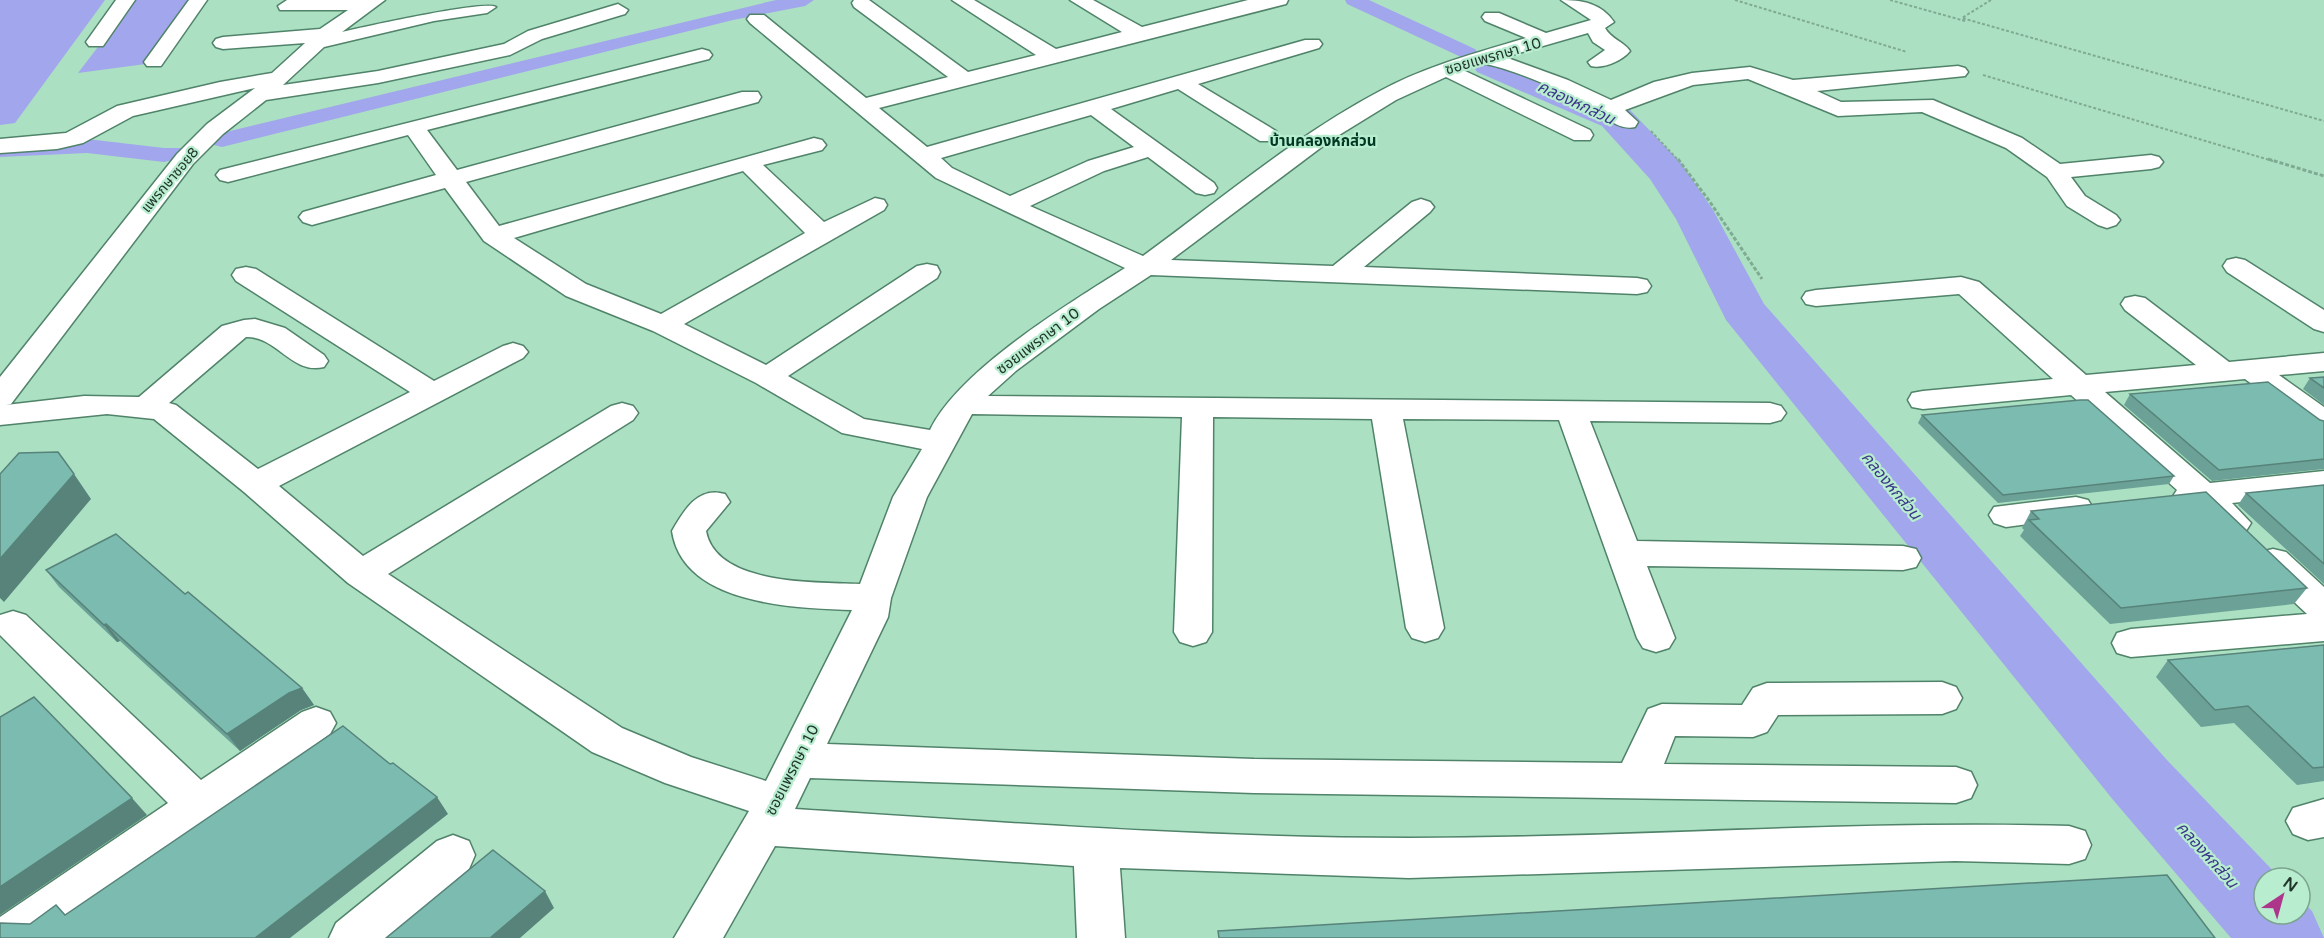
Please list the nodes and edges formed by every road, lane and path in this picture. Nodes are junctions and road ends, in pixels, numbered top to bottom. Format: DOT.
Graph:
graph roads {
  1 [pos="126,0"];
  2 [pos="198,0"];
  3 [pos="961,0"];
  4 [pos="1080,0"];
  5 [pos="1197,0"];
  6 [pos="1279,0"];
  7 [pos="1570,0"];
  8 [pos="1735,0"];
  9 [pos="1890,0"];
  10 [pos="1991,0"];
  11 [pos="374,2"];
  12 [pos="861,3"];
  13 [pos="287,6"];
  14 [pos="487,7"];
  15 [pos="618,10"];
  16 [pos="1223,13"];
  17 [pos="1492,17"];
  18 [pos="757,19"];
  19 [pos="1968,21"];
  20 [pos="1595,26"];
  21 [pos="1139,34"];
  22 [pos="319,40"];
  23 [pos="1547,40"];
  24 [pos="96,42"];
  25 [pos="224,43"];
  26 [pos="1312,44"];
  27 [pos="1911,53"];
  28 [pos="702,55"];
  29 [pos="1052,56"];
  30 [pos="1485,57"];
  31 [pos="154,62"];
  32 [pos="1598,62"];
  33 [pos="1445,69"];
  34 [pos="1968,73"];
  35 [pos="279,78"];
  36 [pos="965,80"];
  37 [pos="1182,83"];
  38 [pos="1791,87"];
  39 [pos="260,95"];
  40 [pos="750,97"];
  41 [pos="861,106"];
  42 [pos="1095,107"];
  43 [pos="1618,112"];
  44 [pos="2324,121"];
  45 [pos="412,128"];
  46 [pos="1582,135"];
  47 [pos="1268,136"];
  48 [pos="814,145"];
  49 [pos="0,146"];
  50 [pos="1150,149"];
  51 [pos="923,156"];
  52 [pos="749,162"];
  53 [pos="2151,162"];
  54 [pos="2055,172"];
  55 [pos="228,176"];
  56 [pos="2324,176"];
  57 [pos="450,177"];
  58 [pos="1205,188"];
  59 [pos="875,205"];
  60 [pos="1010,206"];
  61 [pos="1421,207"];
  62 [pos="312,217"];
  63 [pos="2107,220"];
  64 [pos="821,234"];
  65 [pos="493,236"];
  66 [pos="2236,266"];
  67 [pos="1145,267"];
  68 [pos="927,272"];
  69 [pos="246,275"];
  70 [pos="1339,275"];
  71 [pos="1762,279"];
  72 [pos="1637,286"];
  73 [pos="1816,298"];
  74 [pos="2135,304"];
  75 [pos="2324,323"];
  76 [pos="663,324"];
  77 [pos="513,352"];
  78 [pos="313,361"];
  79 [pos="2324,362"];
  80 [pos="2237,370"];
  81 [pos="767,377"];
  82 [pos="2080,385"];
  83 [pos="432,393"];
  84 [pos="0,397"];
  85 [pos="1923,400"];
  86 [pos="148,405"];
  87 [pos="964,405"];
  88 [pos="1198,407"];
  89 [pos="1386,409"];
  90 [pos="1571,411"];
  91 [pos="622,413"];
  92 [pos="1770,413"];
  93 [pos="0,416"];
  94 [pos="2324,422"];
  95 [pos="941,442"];
  96 [pos="2324,482"];
  97 [pos="256,484"];
  98 [pos="2204,495"];
  99 [pos="2158,499"];
  100 [pos="713,502"];
  101 [pos="2111,504"];
  102 [pos="2006,514"];
  103 [pos="1625,553"];
  104 [pos="1903,558"];
  105 [pos="361,574"];
  106 [pos="873,598"];
  107 [pos="2324,609"];
  108 [pos="13,625"];
  109 [pos="2324,627"];
  110 [pos="1425,628"];
  111 [pos="1193,632"];
  112 [pos="1656,638"];
  113 [pos="2131,644"];
  114 [pos="1942,698"];
  115 [pos="316,723"];
  116 [pos="798,760"];
  117 [pos="1635,781"];
  118 [pos="1956,785"];
  119 [pos="199,806"];
  120 [pos="769,814"];
  121 [pos="2069,845"];
  122 [pos="1096,848"];
  123 [pos="453,855"];
  124 [pos="9,938"];
  125 [pos="353,938"];
  126 [pos="698,938"];
  127 [pos="1101,938"];
  1 -- 24 [label="street"];
  2 -- 31 [label="street"];
  3 -- 29 [label="street"];
  4 -- 21 [label="street"];
  5 -- 16 [label="street"];
  6 -- 16 [label="street"];
  7 -- 20 [label="street"];
  8 -- 27 [label="path"];
  9 -- 19 [label="path"];
  10 -- 19 [label="path"];
  11 -- 13 [label="street"];
  11 -- 22 [label="street, แพรกษาซอย8"];
  12 -- 36 [label="street"];
  14 -- 22 [label="street"];
  15 -- 39 [label="street"];
  16 -- 21 [label="street"];
  17 -- 23 [label="street"];
  18 -- 41 [label="street"];
  19 -- 44 [label="path"];
  20 -- 23 [label="street, ซอยแพรกษา 10"];
  20 -- 32 [label="street"];
  21 -- 29 [label="street"];
  22 -- 25 [label="street"];
  22 -- 35 [label="street, แพรกษาซอย8"];
  23 -- 30 [label="street, ซอยแพรกษา 10"];
  26 -- 37 [label="street"];
  28 -- 45 [label="street"];
  29 -- 36 [label="street"];
  30 -- 33 [label="street, ซอยแพรกษา 10"];
  30 -- 43 [label="street"];
  33 -- 46 [label="street"];
  33 -- 67 [label="street, ซอยแพรกษา 10"];
  34 -- 38 [label="street"];
  34 -- 56 [label="path"];
  35 -- 39 [label="street, แพรกษาซอย8"];
  35 -- 49 [label="street"];
  36 -- 41 [label="street"];
  37 -- 42 [label="street"];
  37 -- 47 [label="street"];
  38 -- 43 [label="street"];
  38 -- 54 [label="street"];
  39 -- 84 [label="street, แพรกษาซอย8"];
  40 -- 57 [label="street"];
  41 -- 51 [label="street"];
  42 -- 50 [label="street"];
  42 -- 51 [label="street"];
  43 -- 71 [label="path"];
  45 -- 55 [label="street"];
  45 -- 57 [label="street"];
  48 -- 52 [label="street"];
  50 -- 58 [label="street"];
  50 -- 60 [label="street"];
  51 -- 60 [label="street"];
  52 -- 64 [label="street"];
  52 -- 65 [label="street"];
  53 -- 54 [label="street"];
  54 -- 63 [label="street"];
  57 -- 62 [label="street"];
  57 -- 65 [label="street"];
  59 -- 64 [label="street"];
  60 -- 67 [label="street"];
  61 -- 70 [label="street"];
  64 -- 76 [label="street"];
  65 -- 76 [label="street"];
  66 -- 75 [label="street"];
  67 -- 70 [label="street"];
  67 -- 87 [label="street, ซอยแพรกษา 10"];
  68 -- 81 [label="street"];
  69 -- 83 [label="street"];
  70 -- 72 [label="street"];
  73 -- 82 [label="street"];
  74 -- 80 [label="street"];
  76 -- 81 [label="street"];
  77 -- 83 [label="street"];
  78 -- 86 [label="street"];
  79 -- 80 [label="street"];
  80 -- 82 [label="street"];
  80 -- 94 [label="street"];
  81 -- 95 [label="street"];
  82 -- 85 [label="street"];
  82 -- 98 [label="street"];
  83 -- 97 [label="street"];
  86 -- 93 [label="street"];
  86 -- 97 [label="street"];
  87 -- 88 [label="street"];
  87 -- 95 [label="street, ซอยแพรกษา 10"];
  88 -- 89 [label="street"];
  88 -- 111 [label="street"];
  89 -- 90 [label="street"];
  89 -- 110 [label="street"];
  90 -- 92 [label="street"];
  90 -- 103 [label="street"];
  91 -- 105 [label="street"];
  95 -- 106 [label="street, ซอยแพรกษา 10"];
  96 -- 98 [label="street"];
  97 -- 105 [label="street"];
  98 -- 99 [label="street"];
  98 -- 107 [label="street"];
  100 -- 106 [label="street"];
  101 -- 102 [label="street"];
  103 -- 104 [label="street"];
  103 -- 112 [label="street"];
  105 -- 120 [label="street"];
  106 -- 116 [label="street, ซอยแพรกษา 10"];
  108 -- 119 [label="street"];
  109 -- 113 [label="street"];
  114 -- 117 [label="street"];
  115 -- 119 [label="street"];
  116 -- 117 [label="street"];
  116 -- 120 [label="street, ซอยแพรกษา 10"];
  117 -- 118 [label="street"];
  119 -- 124 [label="street"];
  120 -- 122 [label="street"];
  120 -- 126 [label="street, ซอยแพรกษา 10"];
  121 -- 122 [label="street"];
  122 -- 127 [label="street"];
  123 -- 125 [label="street"];
}
